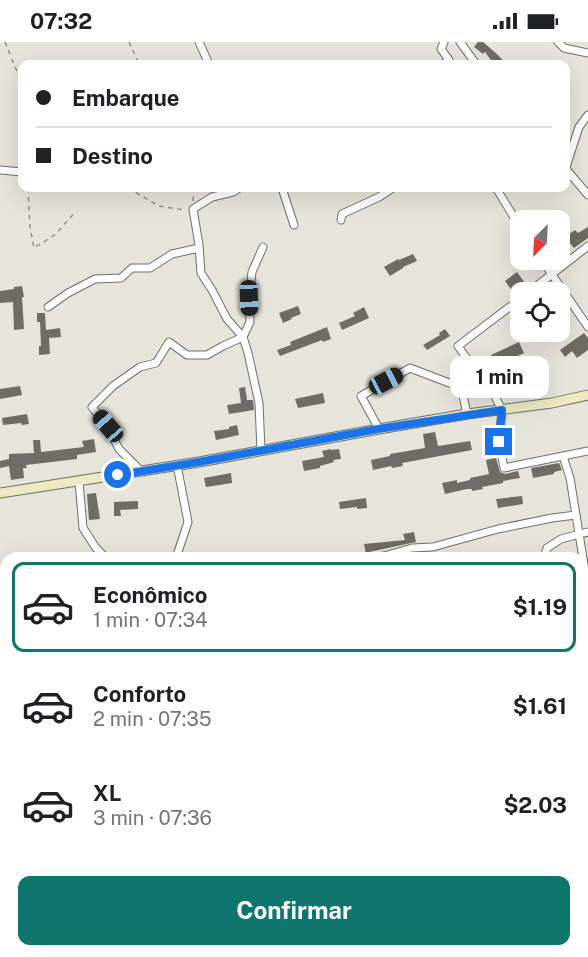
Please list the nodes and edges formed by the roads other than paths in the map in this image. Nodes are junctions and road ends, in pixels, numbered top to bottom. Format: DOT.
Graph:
graph roads {
  1 [pos="199,42"];
  2 [pos="444,42"];
  3 [pos="460,42"];
  4 [pos="558,42"];
  5 [pos="588,53"];
  6 [pos="207,60"];
  7 [pos="448,60"];
  8 [pos="473,60"];
  9 [pos="588,115"];
  10 [pos="570,155"];
  11 [pos="0,170"];
  12 [pos="18,172"];
  13 [pos="570,173"];
  14 [pos="233,192"];
  15 [pos="283,192"];
  16 [pos="387,192"];
  17 [pos="498,192"];
  18 [pos="588,195"];
  19 [pos="510,211"];
  20 [pos="341,220"];
  21 [pos="294,225"];
  22 [pos="588,246"];
  23 [pos="263,247"];
  24 [pos="199,248"];
  25 [pos="549,270"];
  26 [pos="552,274"];
  27 [pos="542,282"];
  28 [pos="510,306"];
  29 [pos="48,307"];
  30 [pos="588,327"];
  31 [pos="243,337"];
  32 [pos="588,395"];
  33 [pos="502,410"];
  34 [pos="467,414"];
  35 [pos="378,429"];
  36 [pos="261,451"];
  37 [pos="588,452"];
  38 [pos="563,456"];
  39 [pos="177,465"];
  40 [pos="141,471"];
  41 [pos="79,480"];
  42 [pos="0,493"];
  43 [pos="576,515"];
  44 [pos="588,532"];
  45 [pos="579,534"];
  46 [pos="100,552"];
  47 [pos="178,552"];
  48 [pos="398,552"];
  49 [pos="546,552"];
  50 [pos="581,552"];
  1 -- 6 [label="street"];
  2 -- 7 [label="street"];
  3 -- 8 [label="street"];
  4 -- 5 [label="street"];
  9 -- 10 [label="street"];
  11 -- 12 [label="street"];
  13 -- 18 [label="street"];
  14 -- 24 [label="street"];
  15 -- 21 [label="street"];
  16 -- 20 [label="street"];
  17 -- 19 [label="street"];
  22 -- 26 [label="street"];
  23 -- 31 [label="street"];
  24 -- 29 [label="street"];
  24 -- 31 [label="street"];
  25 -- 26 [label="street"];
  26 -- 27 [label="street"];
  26 -- 30 [label="street"];
  28 -- 33 [label="street"];
  31 -- 36 [label="street"];
  31 -- 40 [label="street"];
  32 -- 33 [label="street"];
  33 -- 34 [label="street"];
  33 -- 38 [label="street"];
  34 -- 35 [label="street"];
  34 -- 35 [label="street"];
  35 -- 36 [label="street"];
  36 -- 39 [label="street"];
  37 -- 38 [label="street"];
  38 -- 43 [label="street"];
  39 -- 40 [label="street"];
  39 -- 47 [label="street"];
  40 -- 41 [label="street"];
  41 -- 42 [label="street"];
  41 -- 46 [label="street"];
  43 -- 45 [label="street"];
  43 -- 48 [label="street"];
  44 -- 45 [label="street"];
  45 -- 49 [label="street"];
  45 -- 50 [label="street"];
}
